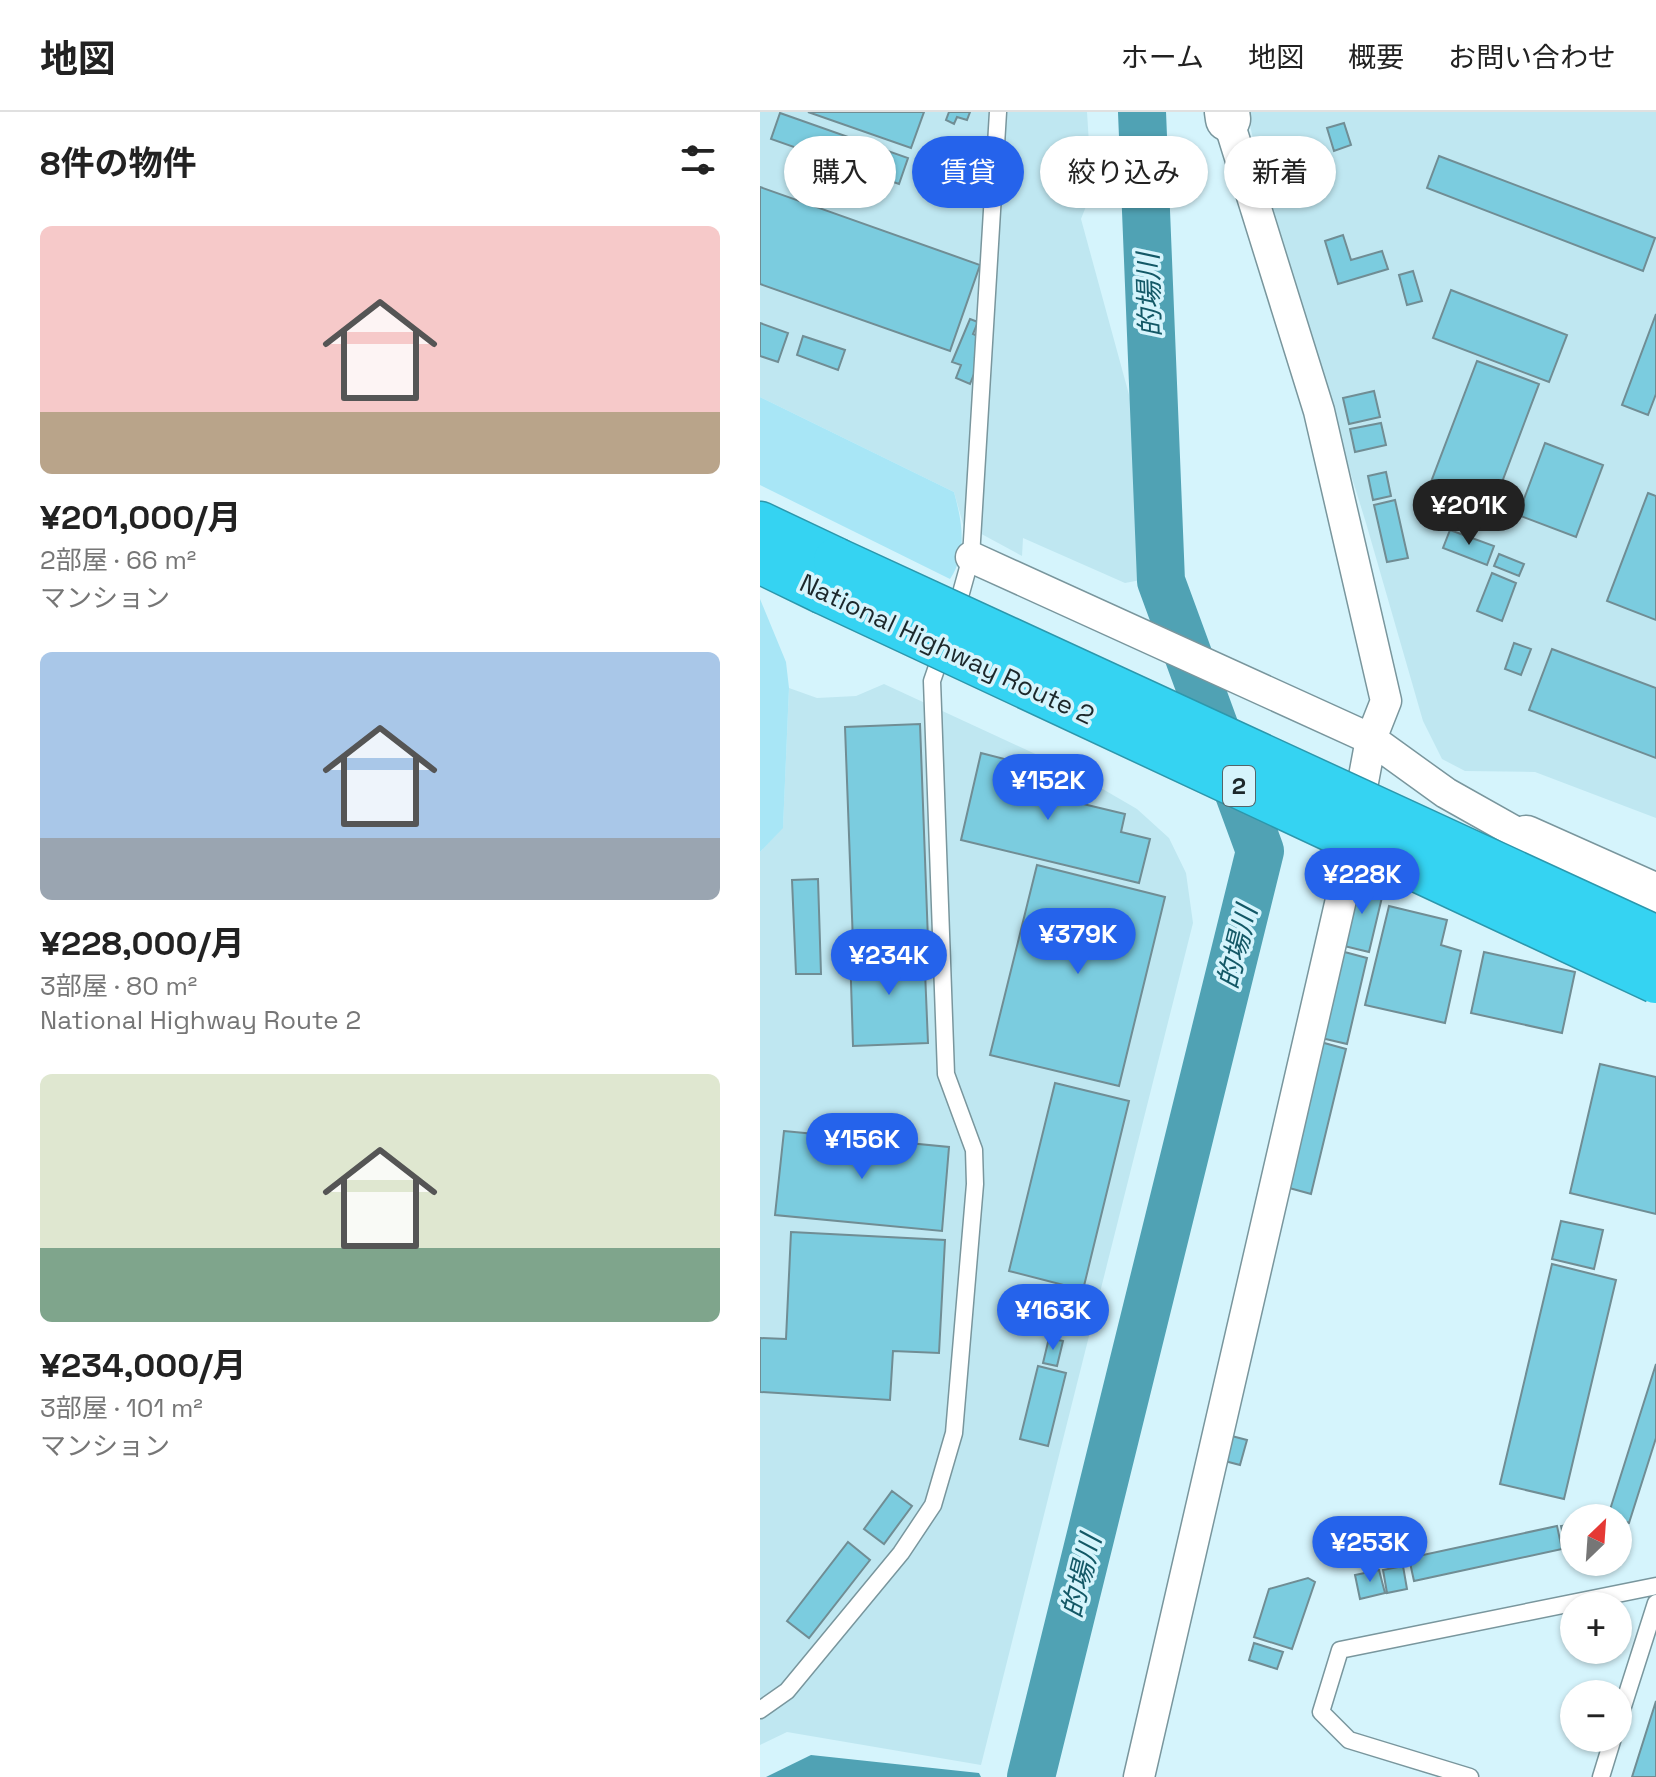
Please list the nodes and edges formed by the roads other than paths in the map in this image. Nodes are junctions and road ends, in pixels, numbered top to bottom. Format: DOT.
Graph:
graph roads {
  1 [pos="998,112"];
  2 [pos="1228,115"];
  3 [pos="760,524"];
  4 [pos="971,557"];
  5 [pos="760,561"];
  6 [pos="829,575"];
  7 [pos="1371,739"];
  8 [pos="1526,838"];
  9 [pos="1656,896"];
  10 [pos="1656,938"];
  11 [pos="1656,981"];
  12 [pos="1656,1586"];
  13 [pos="1656,1603"];
  14 [pos="1631,1680"];
  15 [pos="760,1710"];
  16 [pos="1609,1752"];
  17 [pos="1139,1777"];
  18 [pos="1470,1777"];
  19 [pos="1601,1777"];
  1 -- 4 [label="lane"];
  2 -- 7 [label="street"];
  3 -- 6 [label="highway, National Highway Route 2 / 2"];
  4 -- 7 [label="street"];
  4 -- 15 [label="lane"];
  5 -- 6 [label="highway, National Highway Route 2 / 2"];
  6 -- 10 [label="highway, National Highway Route 2 / 2, bridge"];
  6 -- 11 [label="highway, National Highway Route 2 / 2, bridge"];
  7 -- 8 [label="street"];
  7 -- 17 [label="street"];
  8 -- 9 [label="street"];
  12 -- 18 [label="lane"];
  13 -- 14 [label="lane"];
  16 -- 19 [label="lane"];
}
